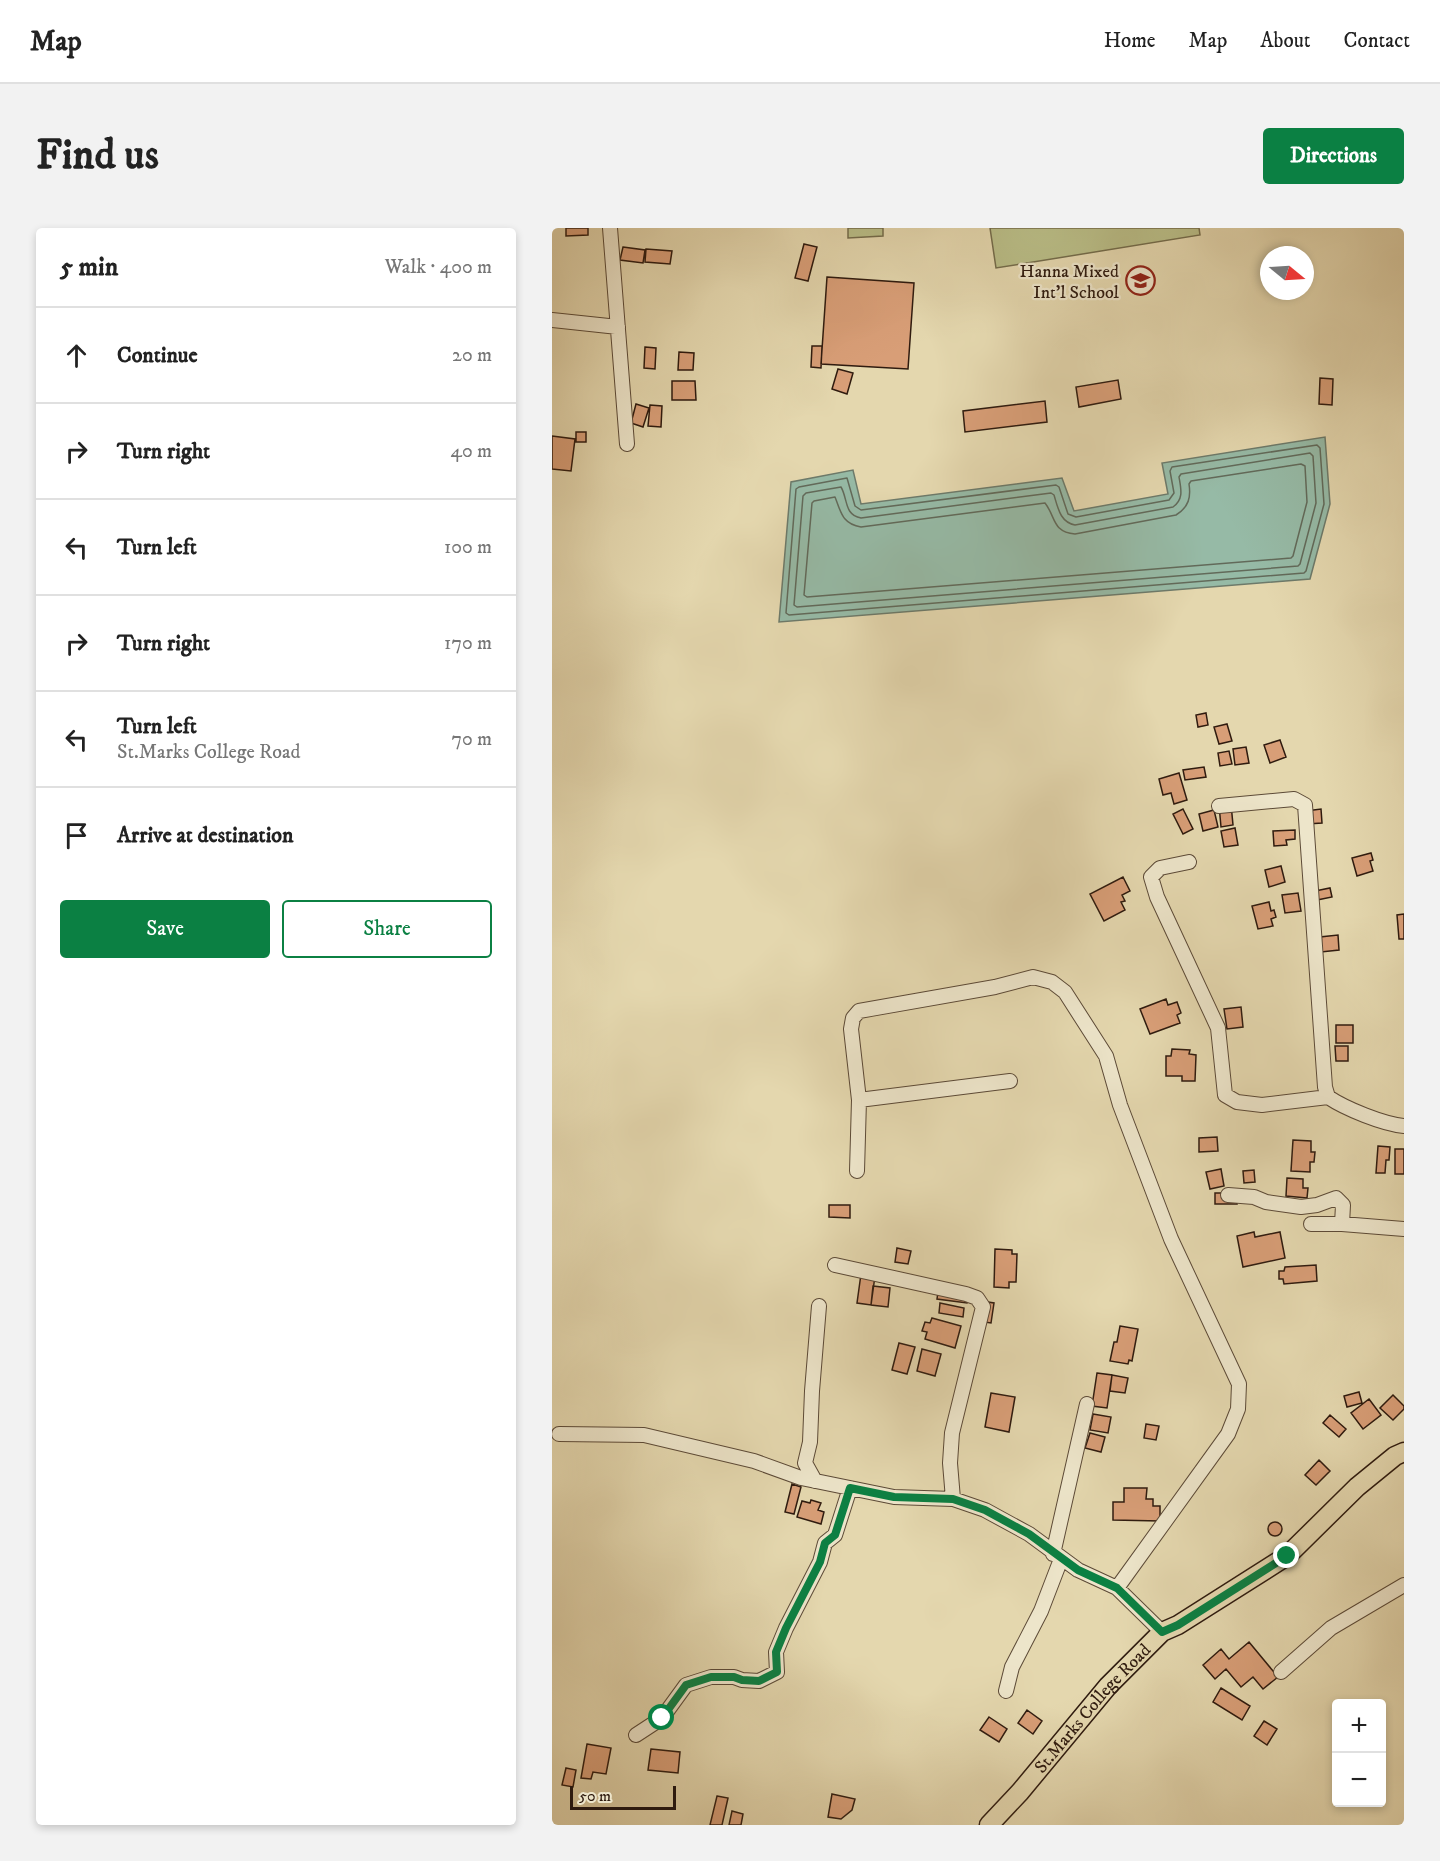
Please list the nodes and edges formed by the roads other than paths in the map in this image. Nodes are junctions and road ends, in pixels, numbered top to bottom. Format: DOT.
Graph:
graph roads {
  1 [pos="610,228"];
  2 [pos="552,320"];
  3 [pos="618,327"];
  4 [pos="627,444"];
  5 [pos="1219,806"];
  6 [pos="1189,862"];
  7 [pos="1010,1081"];
  8 [pos="1328,1097"];
  9 [pos="859,1100"];
  10 [pos="1404,1126"];
  11 [pos="857,1171"];
  12 [pos="1228,1195"];
  13 [pos="1311,1224"];
  14 [pos="1342,1224"];
  15 [pos="1404,1229"];
  16 [pos="835,1264"];
  17 [pos="819,1306"];
  18 [pos="1087,1404"];
  19 [pos="559,1434"];
  20 [pos="1404,1452"];
  21 [pos="815,1481"];
  22 [pos="850,1488"];
  23 [pos="953,1499"];
  24 [pos="1057,1556"];
  25 [pos="1404,1585"];
  26 [pos="1117,1588"];
  27 [pos="1162,1632"];
  28 [pos="1281,1672"];
  29 [pos="1006,1691"];
  30 [pos="636,1735"];
  31 [pos="989,1825"];
  1 -- 3 [label="street"];
  2 -- 3 [label="street"];
  3 -- 4 [label="street"];
  5 -- 8 [label="street"];
  6 -- 8 [label="street"];
  7 -- 9 [label="street"];
  8 -- 10 [label="street"];
  9 -- 11 [label="street"];
  9 -- 26 [label="street"];
  12 -- 14 [label="street"];
  13 -- 14 [label="street"];
  14 -- 15 [label="street"];
  16 -- 23 [label="street"];
  17 -- 21 [label="street"];
  18 -- 24 [label="street"];
  19 -- 21 [label="street"];
  20 -- 27 [label="main road, St.Marks College Road"];
  21 -- 22 [label="street"];
  22 -- 23 [label="street"];
  22 -- 30 [label="street"];
  23 -- 24 [label="street"];
  24 -- 26 [label="street"];
  24 -- 29 [label="street"];
  25 -- 28 [label="street"];
  26 -- 27 [label="street"];
  27 -- 31 [label="main road, St.Marks College Road"];
}
